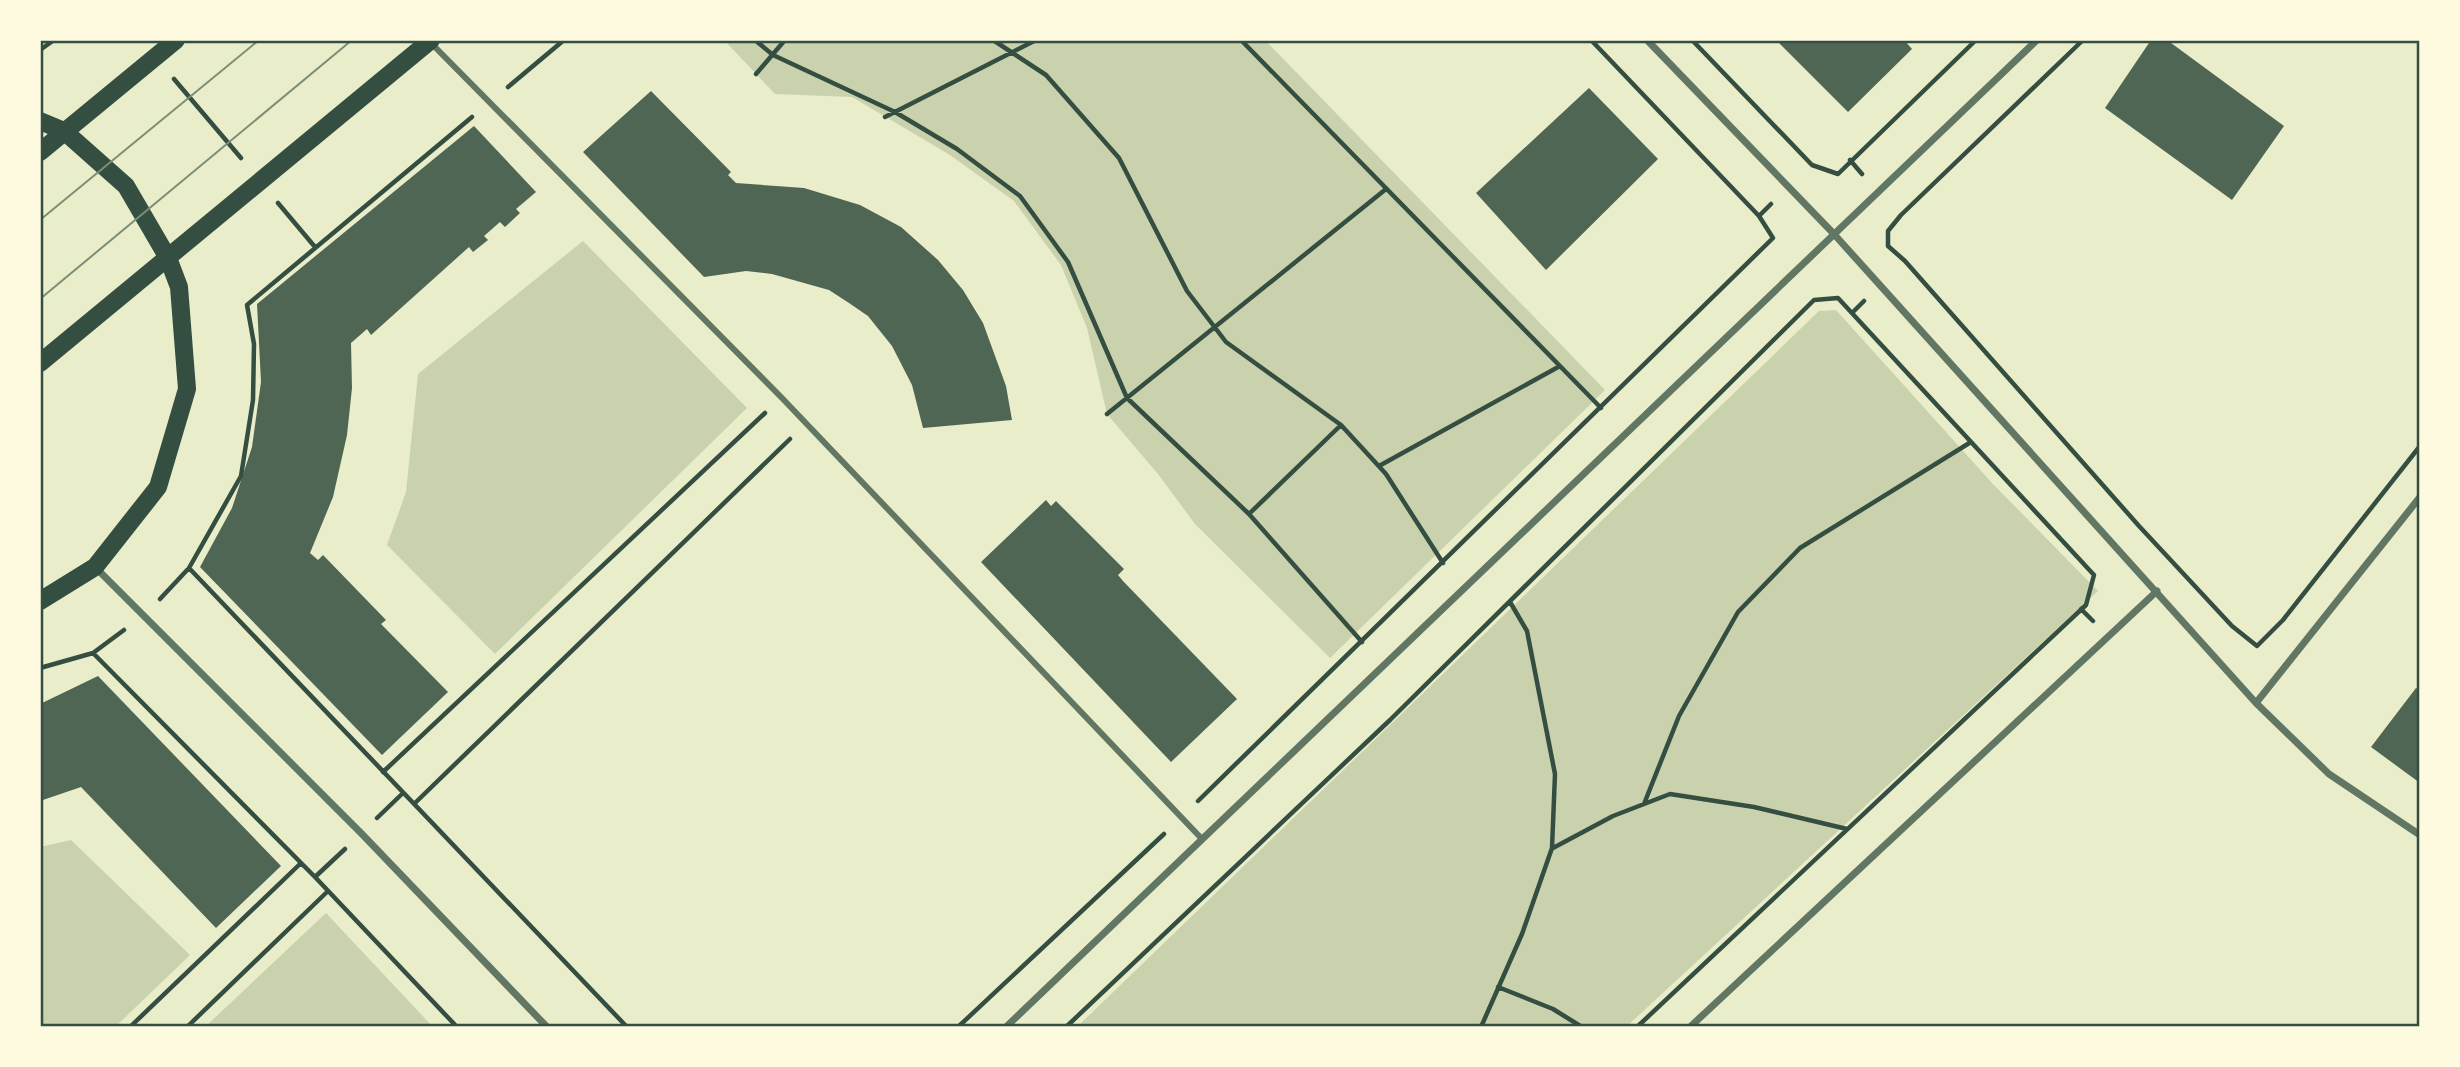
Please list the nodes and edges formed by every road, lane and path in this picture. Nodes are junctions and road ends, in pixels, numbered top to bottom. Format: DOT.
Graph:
graph roads {
  1 [pos="54,40"];
  2 [pos="176,40"];
  3 [pos="564,40"];
  4 [pos="755,40"];
  5 [pos="785,40"];
  6 [pos="993,40"];
  7 [pos="1037,40"];
  8 [pos="1241,40"];
  9 [pos="1591,40"];
  10 [pos="1647,40"];
  11 [pos="1692,40"];
  12 [pos="1976,40"];
  13 [pos="2037,40"];
  14 [pos="2082,40"];
  15 [pos="430,41"];
  16 [pos="40,50"];
  17 [pos="1012,53"];
  18 [pos="773,55"];
  19 [pos="156,57"];
  20 [pos="756,74"];
  21 [pos="489,103"];
  22 [pos="895,112"];
  23 [pos="886,117"];
  24 [pos="40,121"];
  25 [pos="64,131"];
  26 [pos="40,152"];
  27 [pos="260,182"];
  28 [pos="1386,189"];
  29 [pos="1833,233"];
  30 [pos="315,247"];
  31 [pos="169,258"];
  32 [pos="1215,327"];
  33 [pos="40,363"];
  34 [pos="1560,366"];
  35 [pos="782,398"];
  36 [pos="1127,398"];
  37 [pos="1601,408"];
  38 [pos="1107,414"];
  39 [pos="805,424"];
  40 [pos="1341,425"];
  41 [pos="1971,442"];
  42 [pos="2420,446"];
  43 [pos="1379,466"];
  44 [pos="2420,497"];
  45 [pos="1249,514"];
  46 [pos="1443,563"];
  47 [pos="95,567"];
  48 [pos="189,568"];
  49 [pos="2157,591"];
  50 [pos="40,601"];
  51 [pos="1510,602"];
  52 [pos="144,616"];
  53 [pos="1362,642"];
  54 [pos="93,653"];
  55 [pos="40,668"];
  56 [pos="2256,703"];
  57 [pos="383,772"];
  58 [pos="414,804"];
  59 [pos="1644,804"];
  60 [pos="1182,817"];
  61 [pos="1847,829"];
  62 [pos="2420,835"];
  63 [pos="1202,839"];
  64 [pos="1552,848"];
  65 [pos="301,863"];
  66 [pos="328,891"];
  67 [pos="1498,987"];
  68 [pos="130,1027"];
  69 [pos="187,1027"];
  70 [pos="457,1027"];
  71 [pos="547,1027"];
  72 [pos="626,1027"];
  73 [pos="958,1027"];
  74 [pos="1006,1027"];
  75 [pos="1066,1027"];
  76 [pos="1480,1027"];
  77 [pos="1582,1027"];
  78 [pos="1637,1027"];
  79 [pos="1690,1027"];
  1 -- 16 [label="path"];
  2 -- 19 [label="main road"];
  3 -- 21 [label="path"];
  4 -- 18 [label="path"];
  5 -- 18 [label="path"];
  6 -- 17 [label="path"];
  7 -- 17 [label="path"];
  8 -- 28 [label="path"];
  9 -- 37 [label="path"];
  10 -- 29 [label="street"];
  11 -- 12 [label="path"];
  13 -- 29 [label="street"];
  14 -- 42 [label="path"];
  15 -- 21 [label="street"];
  15 -- 27 [label="main road"];
  17 -- 22 [label="path"];
  17 -- 32 [label="path"];
  18 -- 20 [label="path"];
  18 -- 22 [label="path"];
  19 -- 25 [label="main road"];
  19 -- 27 [label="path"];
  21 -- 30 [label="path"];
  21 -- 35 [label="street"];
  22 -- 23 [label="path"];
  22 -- 36 [label="path"];
  24 -- 25 [label="main road"];
  25 -- 26 [label="main road"];
  25 -- 31 [label="main road"];
  27 -- 30 [label="path"];
  27 -- 31 [label="main road"];
  28 -- 32 [label="path"];
  28 -- 34 [label="path"];
  29 -- 49 [label="street"];
  29 -- 63 [label="street"];
  30 -- 48 [label="path"];
  31 -- 33 [label="main road"];
  31 -- 47 [label="main road"];
  32 -- 36 [label="path"];
  32 -- 40 [label="path"];
  34 -- 37 [label="path"];
  34 -- 43 [label="path"];
  35 -- 39 [label="street"];
  35 -- 57 [label="path"];
  36 -- 38 [label="path"];
  36 -- 45 [label="path"];
  37 -- 46 [label="path"];
  39 -- 58 [label="path"];
  39 -- 60 [label="street"];
  40 -- 43 [label="path"];
  40 -- 45 [label="path"];
  41 -- 51 [label="path"];
  41 -- 59 [label="path"];
  41 -- 61 [label="path"];
  43 -- 46 [label="path"];
  44 -- 56 [label="street"];
  45 -- 53 [label="path"];
  46 -- 53 [label="path"];
  47 -- 50 [label="main road"];
  47 -- 52 [label="street"];
  48 -- 52 [label="path"];
  48 -- 57 [label="path"];
  49 -- 56 [label="street"];
  49 -- 79 [label="street"];
  51 -- 64 [label="path"];
  51 -- 75 [label="path"];
  52 -- 54 [label="path"];
  52 -- 71 [label="street"];
  53 -- 60 [label="path"];
  54 -- 55 [label="path"];
  54 -- 65 [label="path"];
  56 -- 62 [label="street"];
  57 -- 58 [label="path"];
  58 -- 72 [label="path"];
  59 -- 61 [label="path"];
  59 -- 64 [label="path"];
  60 -- 63 [label="street"];
  60 -- 73 [label="path"];
  61 -- 78 [label="path"];
  63 -- 74 [label="street"];
  64 -- 67 [label="path"];
  65 -- 66 [label="path"];
  65 -- 68 [label="path"];
  66 -- 69 [label="path"];
  66 -- 70 [label="path"];
  67 -- 76 [label="path"];
  67 -- 77 [label="path"];
}
